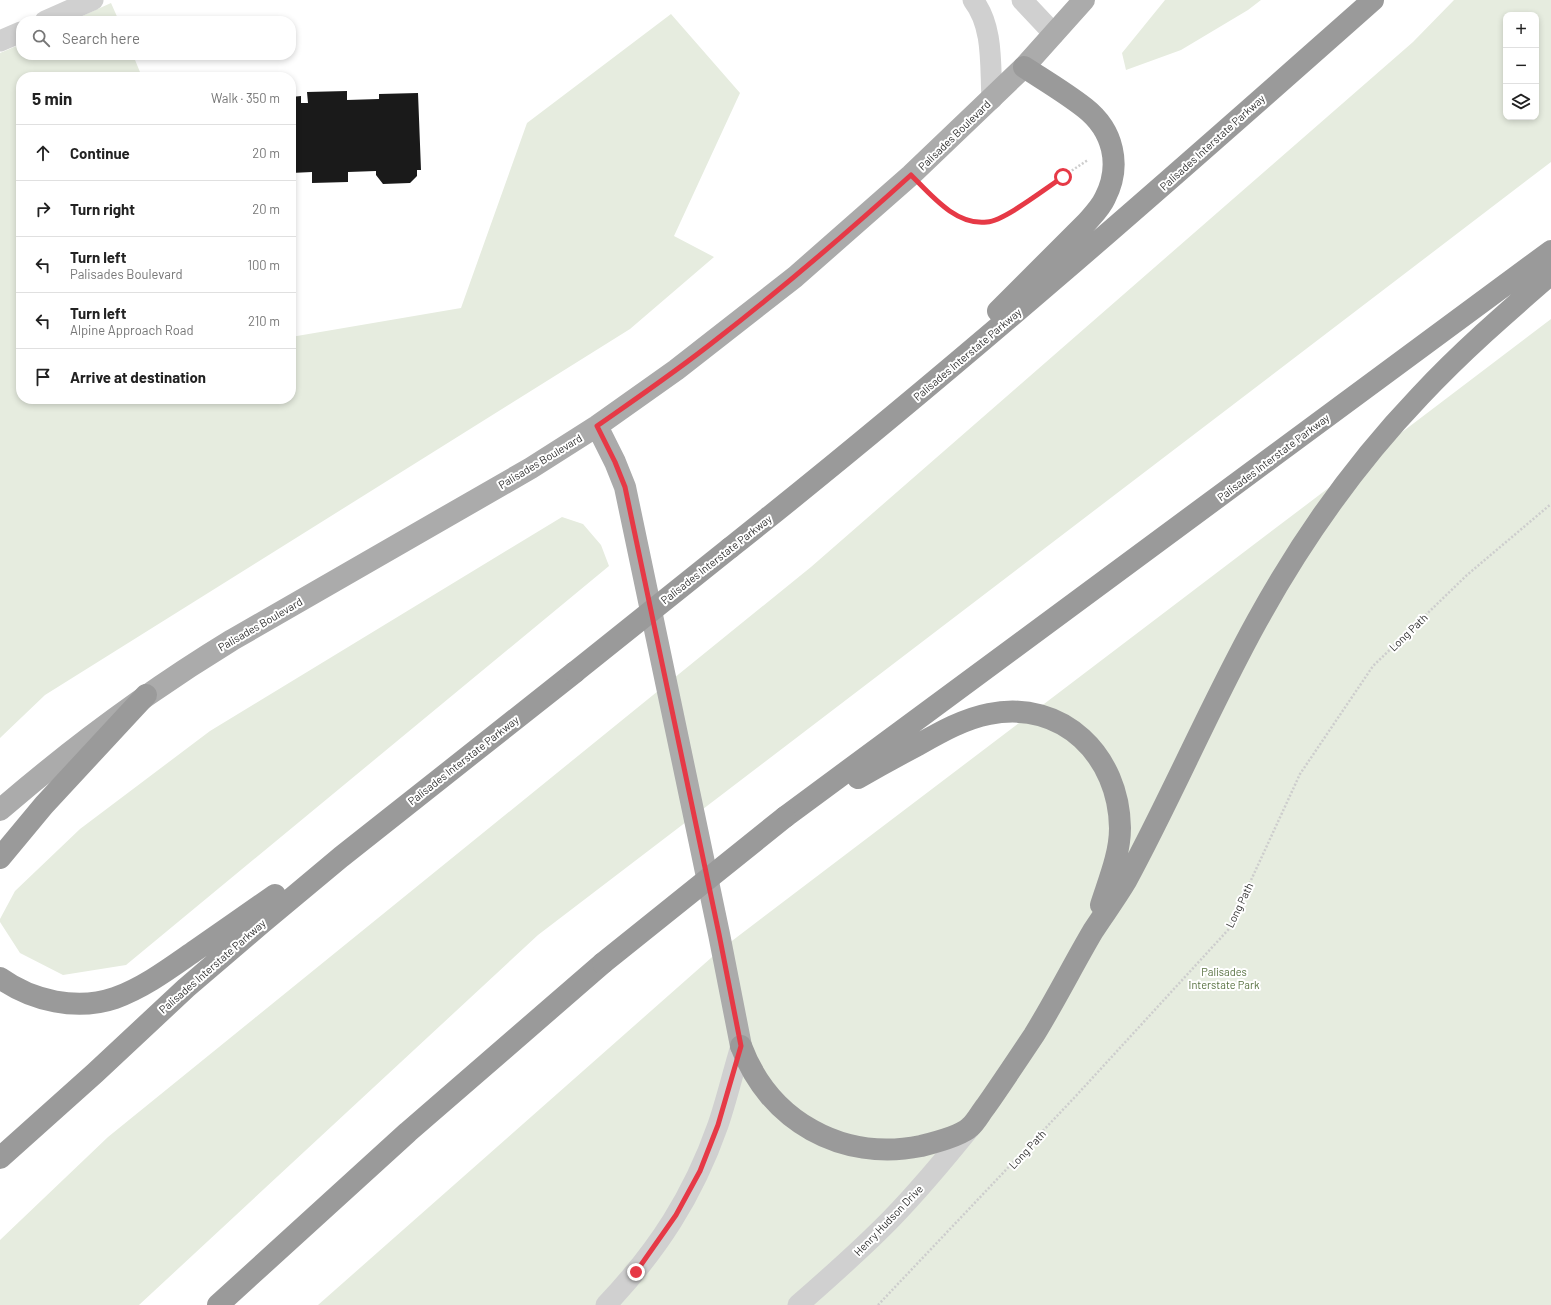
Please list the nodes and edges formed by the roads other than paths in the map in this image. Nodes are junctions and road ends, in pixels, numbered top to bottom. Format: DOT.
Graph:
graph roads {
  1 [pos="93,0"];
  2 [pos="973,0"];
  3 [pos="1022,0"];
  4 [pos="1084,0"];
  5 [pos="1373,0"];
  6 [pos="56,16"];
  7 [pos="16,34"];
  8 [pos="1054,34"];
  9 [pos="0,41"];
  10 [pos="1024,67"];
  11 [pos="992,99"];
  12 [pos="1551,251"];
  13 [pos="1551,274"];
  14 [pos="891,419"];
  15 [pos="597,426"];
  16 [pos="146,695"];
  17 [pos="418,796"];
  18 [pos="0,810"];
  19 [pos="785,817"];
  20 [pos="0,858"];
  21 [pos="1092,933"];
  22 [pos="0,967"];
  23 [pos="0,978"];
  24 [pos="22,991"];
  25 [pos="741,1046"];
  26 [pos="970,1128"];
  27 [pos="0,1158"];
  28 [pos="218,1305"];
  29 [pos="606,1305"];
  30 [pos="798,1305"];
  1 -- 6 [label="street"];
  2 -- 11 [label="street"];
  3 -- 8 [label="street"];
  4 -- 8 [label="main road, Palisades Boulevard"];
  5 -- 14 [label="highway, Palisades Interstate Parkway"];
  7 -- 9 [label="street"];
  8 -- 10 [label="main road, Palisades Boulevard"];
  10 -- 11 [label="main road, Palisades Boulevard"];
  10 -- 14 [label="highway"];
  11 -- 15 [label="main road, Palisades Boulevard"];
  12 -- 19 [label="highway, Palisades Interstate Parkway"];
  13 -- 21 [label="highway"];
  14 -- 17 [label="highway, Palisades Interstate Parkway, bridge"];
  15 -- 16 [label="main road, Palisades Boulevard"];
  15 -- 25 [label="main road"];
  16 -- 18 [label="main road, Palisades Boulevard"];
  16 -- 20 [label="highway"];
  17 -- 24 [label="highway"];
  17 -- 27 [label="highway, Palisades Interstate Parkway"];
  19 -- 21 [label="highway"];
  19 -- 28 [label="highway, Palisades Interstate Parkway, bridge"];
  21 -- 26 [label="highway"];
  22 -- 24 [label="highway"];
  23 -- 24 [label="highway"];
  25 -- 26 [label="highway"];
  25 -- 29 [label="street"];
  26 -- 30 [label="street, Henry Hudson Drive"];
}
